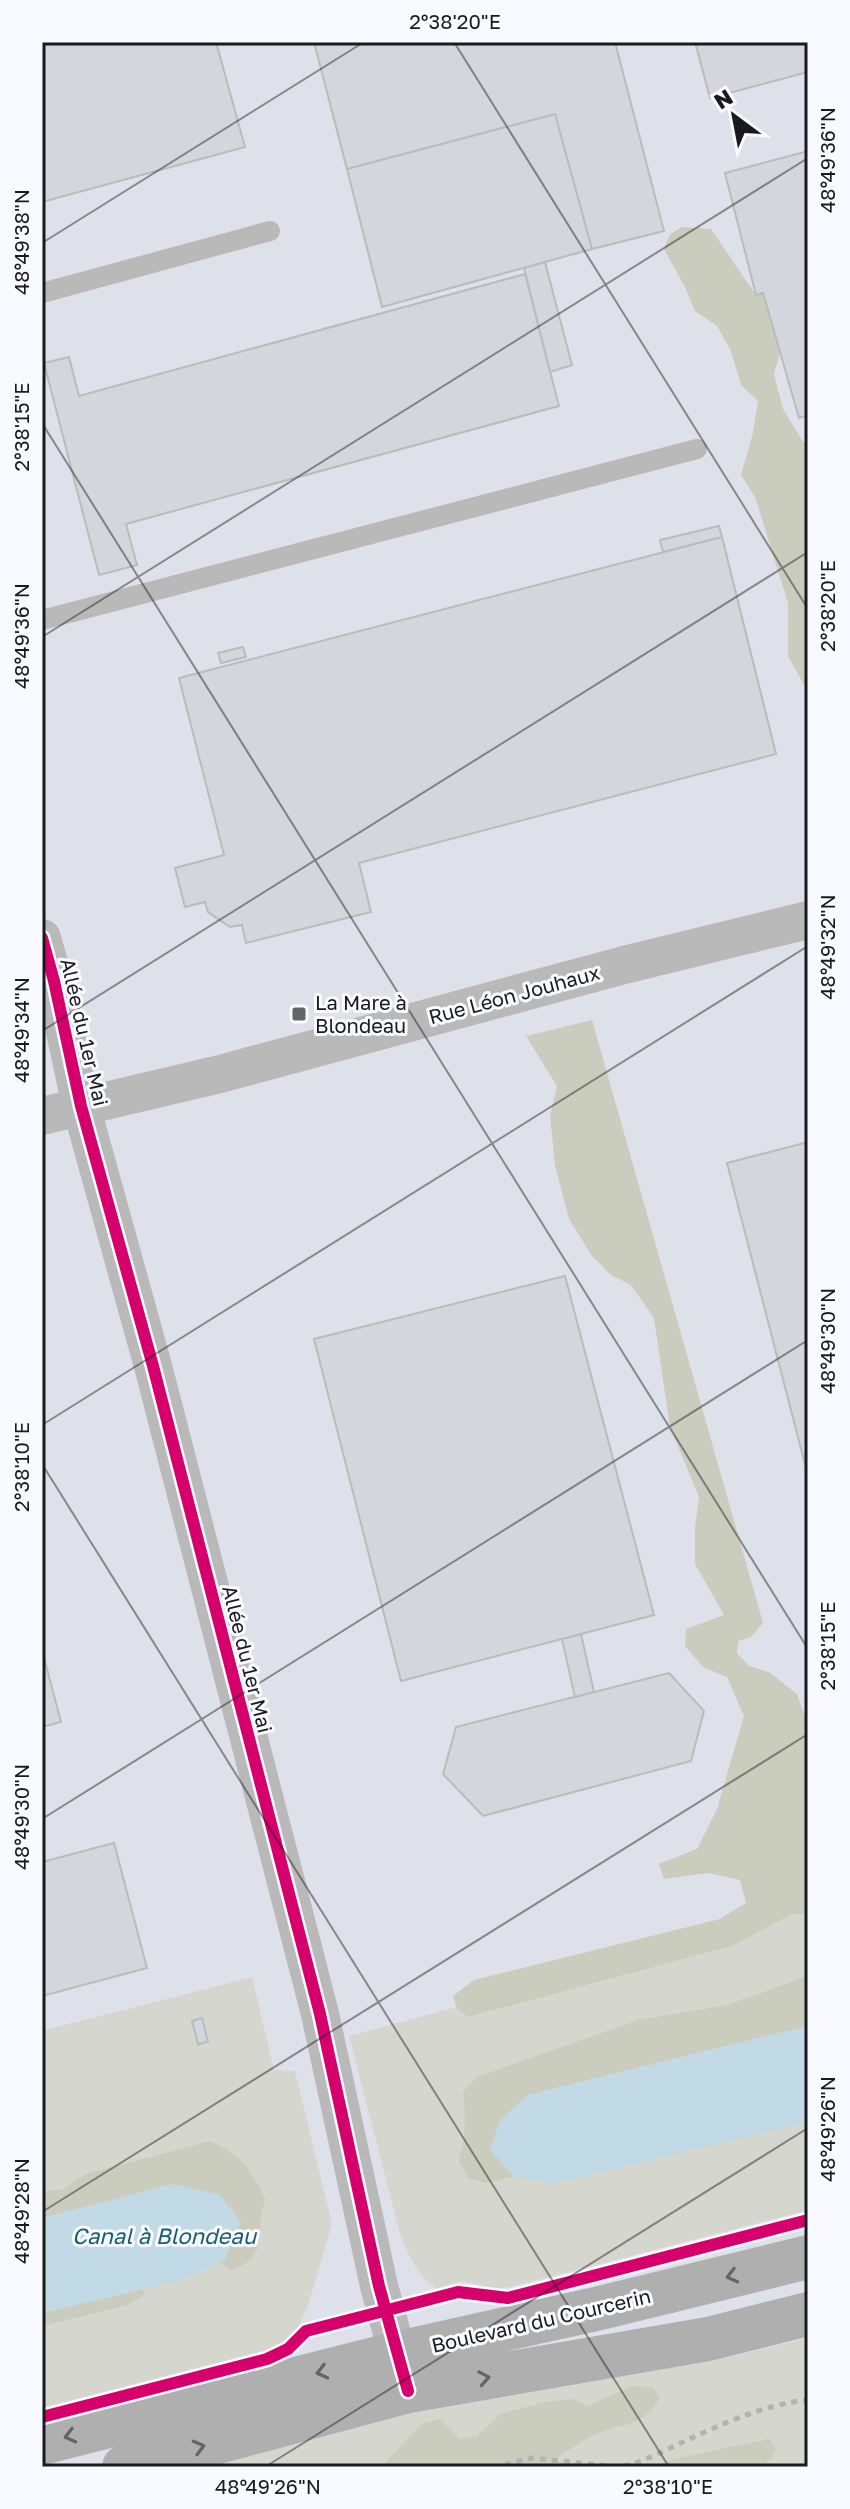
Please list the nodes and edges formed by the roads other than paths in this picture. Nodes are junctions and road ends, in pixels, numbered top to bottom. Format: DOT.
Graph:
graph roads {
  1 [pos="270,231"];
  2 [pos="42,293"];
  3 [pos="697,449"];
  4 [pos="42,620"];
  5 [pos="808,920"];
  6 [pos="42,938"];
  7 [pos="81,1106"];
  8 [pos="42,1116"];
  9 [pos="808,2257"];
  10 [pos="808,2314"];
  11 [pos="403,2372"];
  12 [pos="42,2443"];
  13 [pos="124,2467"];
  1 -- 2 [label="lane"];
  3 -- 4 [label="lane"];
  5 -- 7 [label="street, Rue Léon Jouhaux"];
  6 -- 7 [label="street, Allée du 1er Mai"];
  7 -- 8 [label="street, Rue Léon Jouhaux"];
  7 -- 11 [label="street, Allée du 1er Mai"];
  9 -- 11 [label="main road, Boulevard du Courcerin, one-way"];
  11 -- 10 [label="main road, Boulevard du Courcerin, one-way"];
  11 -- 12 [label="main road, Boulevard du Courcerin, one-way"];
  13 -- 11 [label="main road, Boulevard du Courcerin, one-way"];
}
